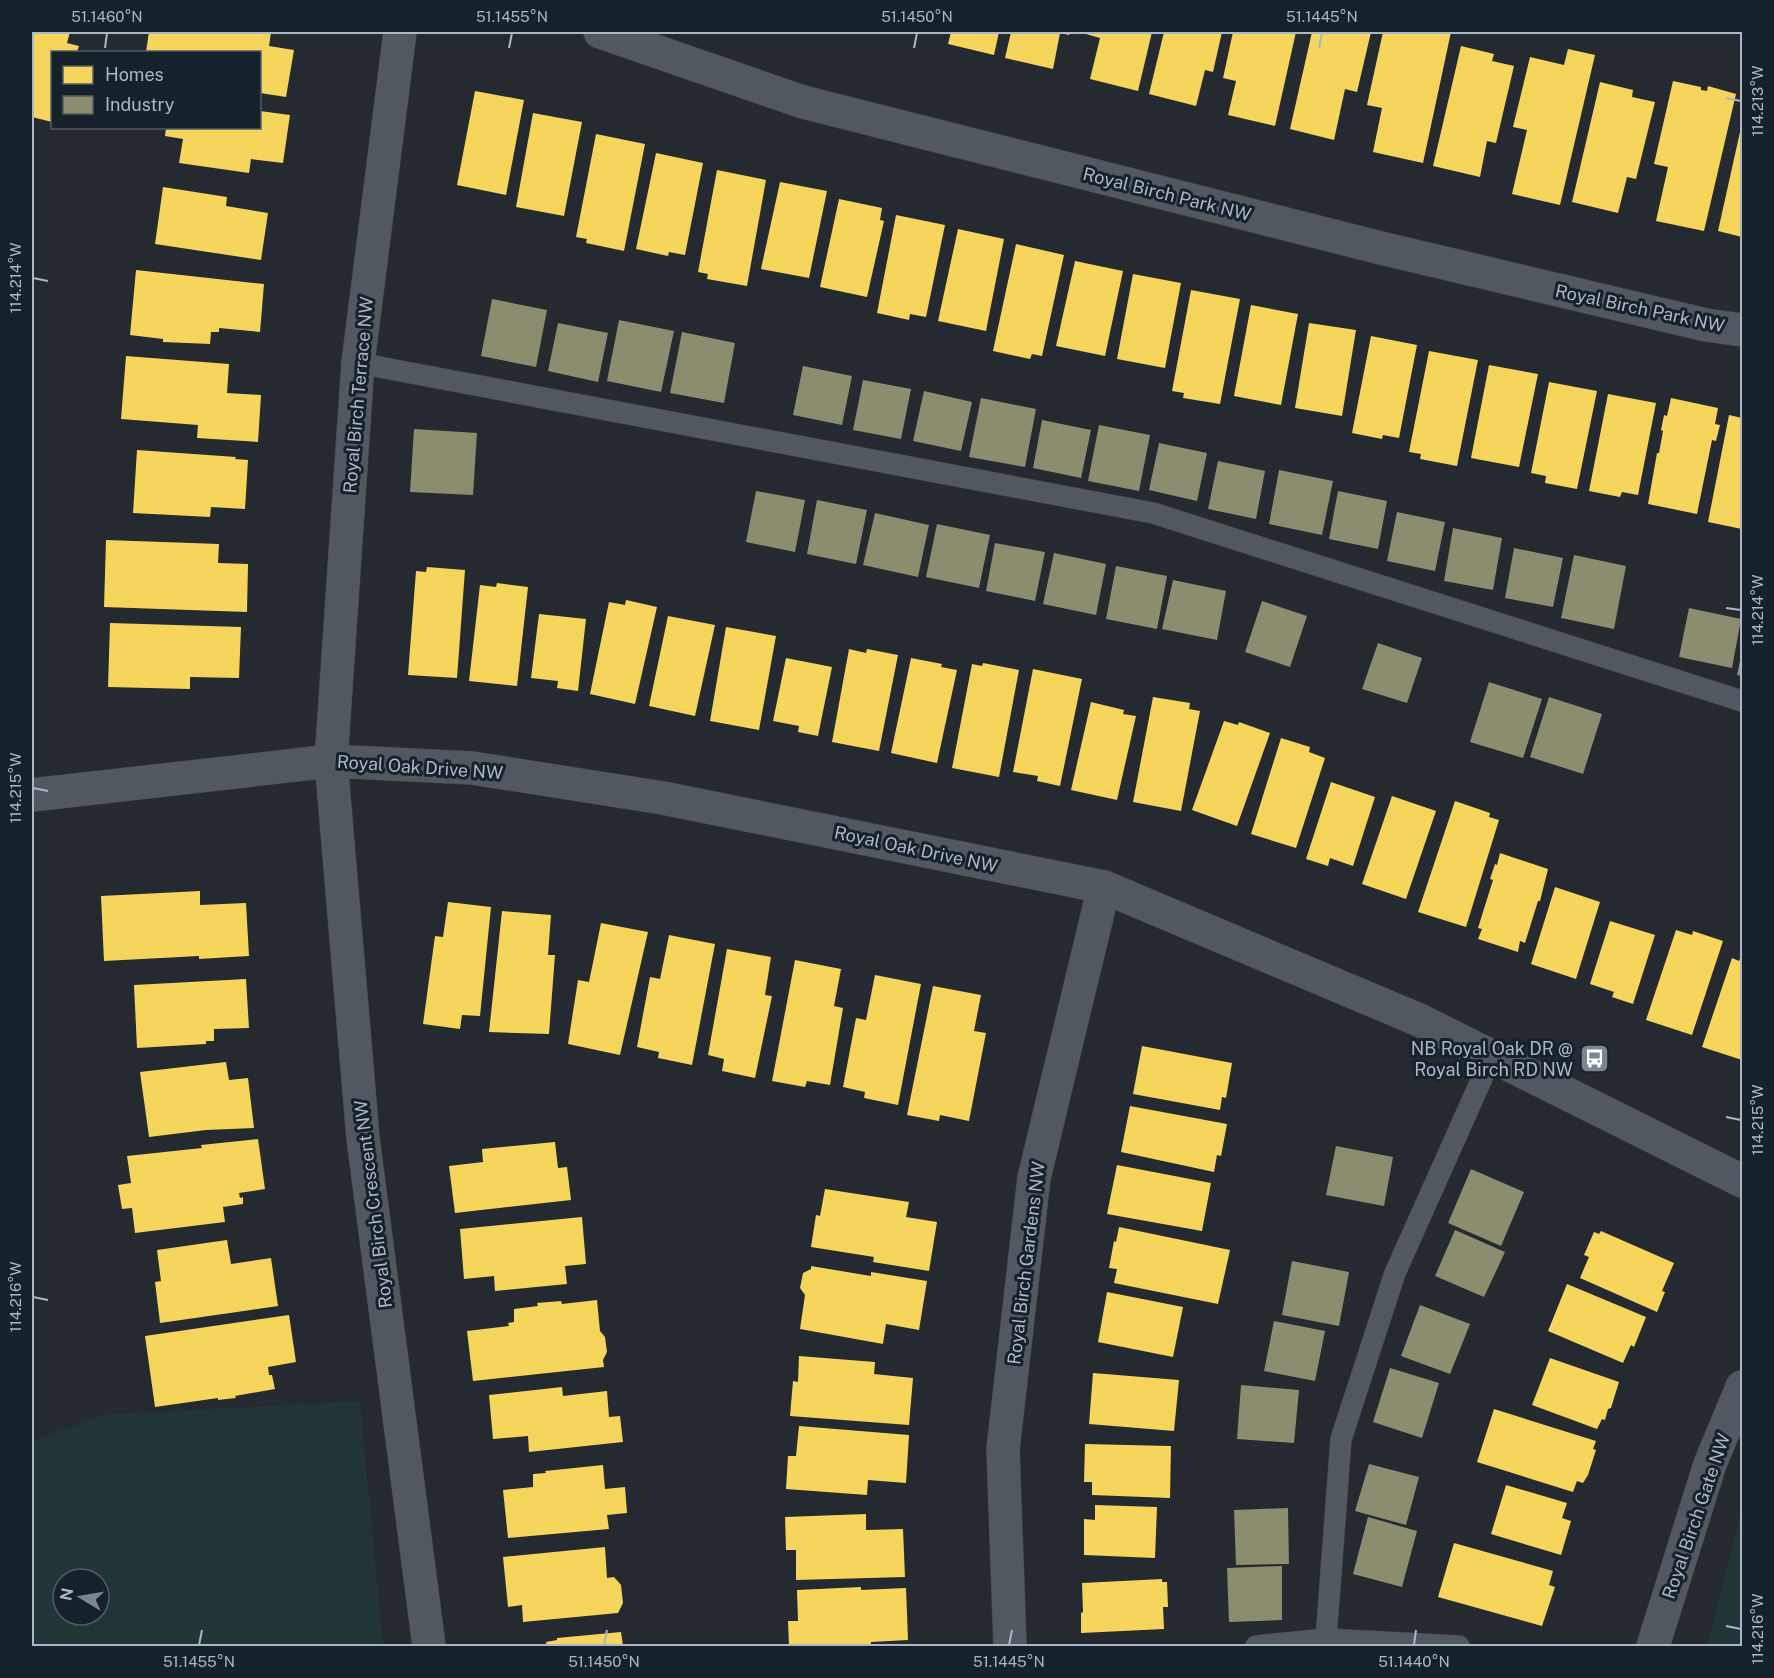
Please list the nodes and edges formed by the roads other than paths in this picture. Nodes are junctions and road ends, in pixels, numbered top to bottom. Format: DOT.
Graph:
graph roads {
  1 [pos="400,32"];
  2 [pos="600,32"];
  3 [pos="1743,330"];
  4 [pos="357,363"];
  5 [pos="1743,701"];
  6 [pos="331,761"];
  7 [pos="32,795"];
  8 [pos="1104,887"];
  9 [pos="1492,1056"];
  10 [pos="1743,1181"];
  11 [pos="1743,1387"];
  12 [pos="1326,1639"];
  13 [pos="429,1647"];
  14 [pos="1010,1647"];
  15 [pos="1256,1647"];
  16 [pos="1459,1647"];
  17 [pos="1653,1647"];
  1 -- 4 [label="street, Royal Birch Terrace NW"];
  2 -- 3 [label="street, Royal Birch Park NW"];
  4 -- 5 [label="lane"];
  4 -- 6 [label="street, Royal Birch Terrace NW"];
  6 -- 7 [label="street, Royal Oak Drive NW"];
  6 -- 8 [label="street, Royal Oak Drive NW"];
  6 -- 13 [label="street, Royal Birch Crescent NW"];
  8 -- 9 [label="street, Royal Oak Drive NW"];
  8 -- 14 [label="street, Royal Birch Gardens NW"];
  9 -- 10 [label="street, Royal Oak Drive NW"];
  9 -- 12 [label="lane"];
  11 -- 17 [label="street, Royal Birch Gate NW"];
  12 -- 15 [label="lane"];
  12 -- 16 [label="lane"];
}
